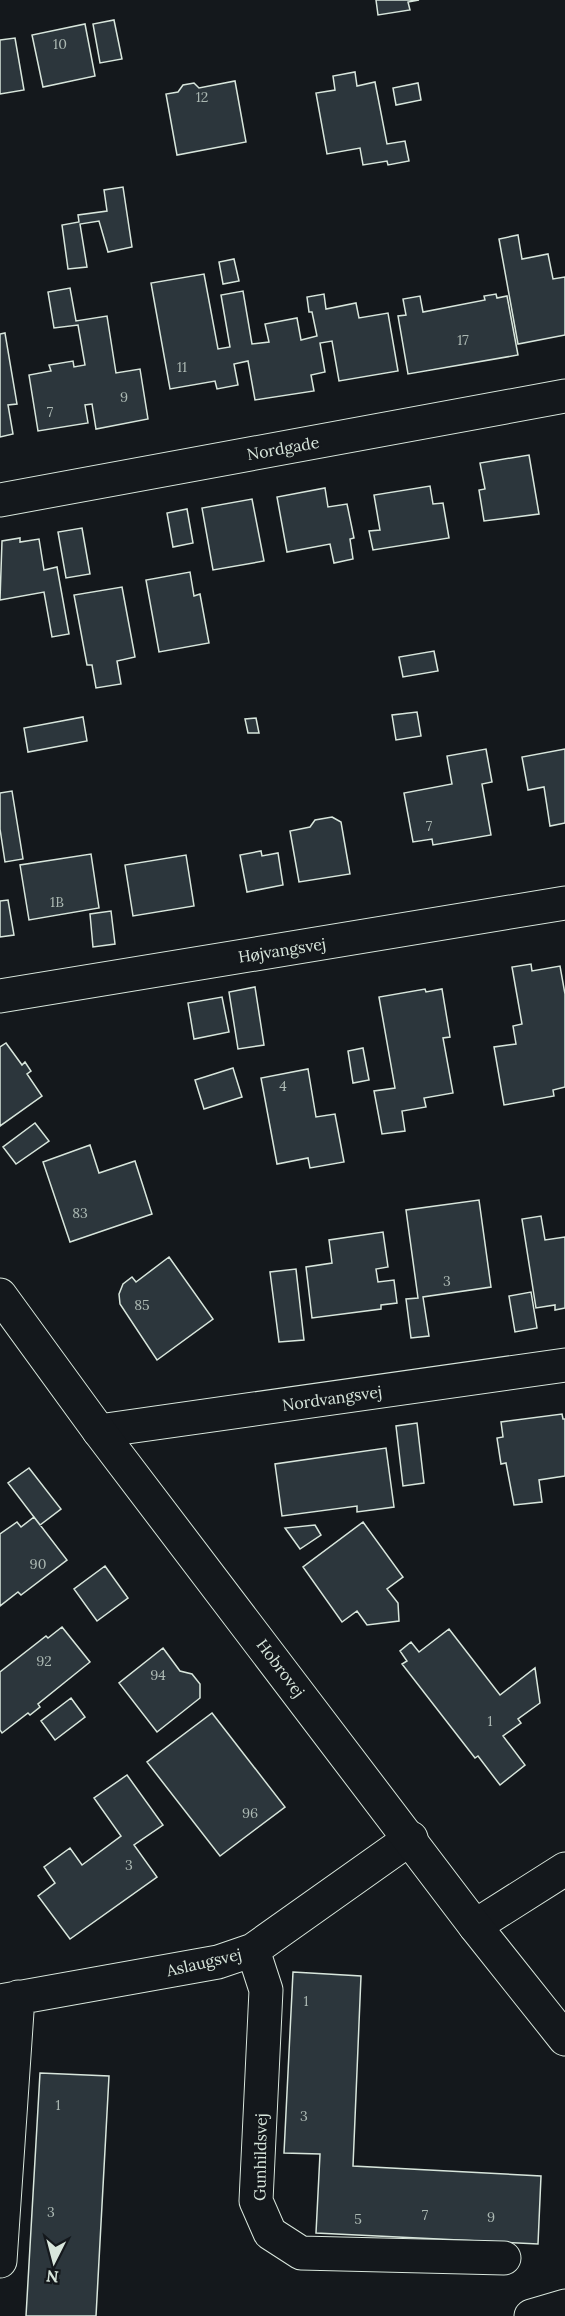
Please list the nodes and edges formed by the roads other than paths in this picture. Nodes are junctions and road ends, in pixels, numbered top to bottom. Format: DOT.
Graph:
graph roads {
  1 [pos="565,396"];
  2 [pos="0,500"];
  3 [pos="565,903"];
  4 [pos="0,996"];
  5 [pos="0,1295"];
  6 [pos="565,1365"];
  7 [pos="99,1431"];
  8 [pos="411,1838"];
  9 [pos="565,1869"];
  10 [pos="475,1926"];
  11 [pos="253,1950"];
  12 [pos="9,1999"];
  13 [pos="565,2039"];
  14 [pos="504,2258"];
  15 [pos="0,2261"];
  16 [pos="565,2306"];
  17 [pos="531,2316"];
  1 -- 2 [label="street, Nordgade"];
  3 -- 4 [label="street, Højvangsvej"];
  5 -- 7 [label="street, Hobrovej"];
  6 -- 7 [label="street, Nordvangsvej"];
  7 -- 8 [label="street, Hobrovej"];
  8 -- 10 [label="street, Hobrovej"];
  8 -- 11 [label="street, Aslaugsvej"];
  9 -- 10 [label="street"];
  10 -- 13 [label="street, Hobrovej"];
  11 -- 12 [label="street, Aslaugsvej"];
  11 -- 14 [label="street, Gunhildsvej"];
  12 -- 15 [label="street"];
  16 -- 17 [label="street"];
}
